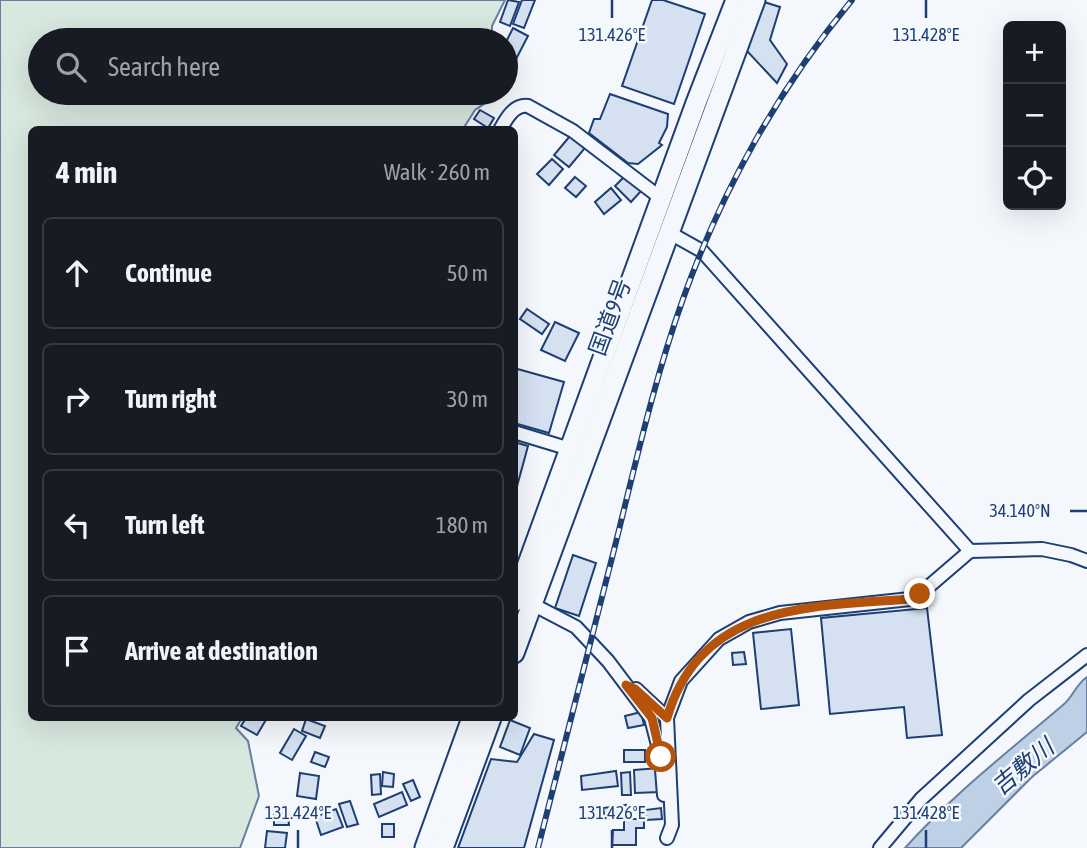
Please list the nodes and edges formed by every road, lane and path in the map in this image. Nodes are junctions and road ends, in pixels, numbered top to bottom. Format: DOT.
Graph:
graph roads {
  1 [pos="728,0"];
  2 [pos="736,0"];
  3 [pos="755,0"];
  4 [pos="725,28"];
  5 [pos="503,126"];
  6 [pos="662,199"];
  7 [pos="668,232"];
  8 [pos="518,433"];
  9 [pos="570,449"];
  10 [pos="970,551"];
  11 [pos="1087,561"];
  12 [pos="523,603"];
  13 [pos="518,631"];
  14 [pos="1087,655"];
  15 [pos="626,685"];
  16 [pos="667,718"];
  17 [pos="471,721"];
  18 [pos="490,721"];
  19 [pos="667,843"];
  20 [pos="425,848"];
  21 [pos="443,848"];
  22 [pos="880,848"];
  1 -- 4 [label="street"];
  2 -- 4 [label="highway, 国道9号"];
  3 -- 7 [label="highway, 国道9号"];
  4 -- 6 [label="highway, 国道9号"];
  5 -- 6 [label="street"];
  6 -- 9 [label="highway, 国道9号"];
  7 -- 10 [label="street"];
  7 -- 12 [label="highway, 国道9号"];
  8 -- 9 [label="street"];
  9 -- 12 [label="highway, 国道9号"];
  10 -- 11 [label="street"];
  10 -- 16 [label="street"];
  12 -- 13 [label="highway, 国道9号"];
  12 -- 15 [label="street"];
  14 -- 22 [label="street"];
  15 -- 16 [label="street"];
  15 -- 19 [label="street"];
  16 -- 19 [label="street"];
  17 -- 20 [label="highway"];
  18 -- 21 [label="highway"];
}
